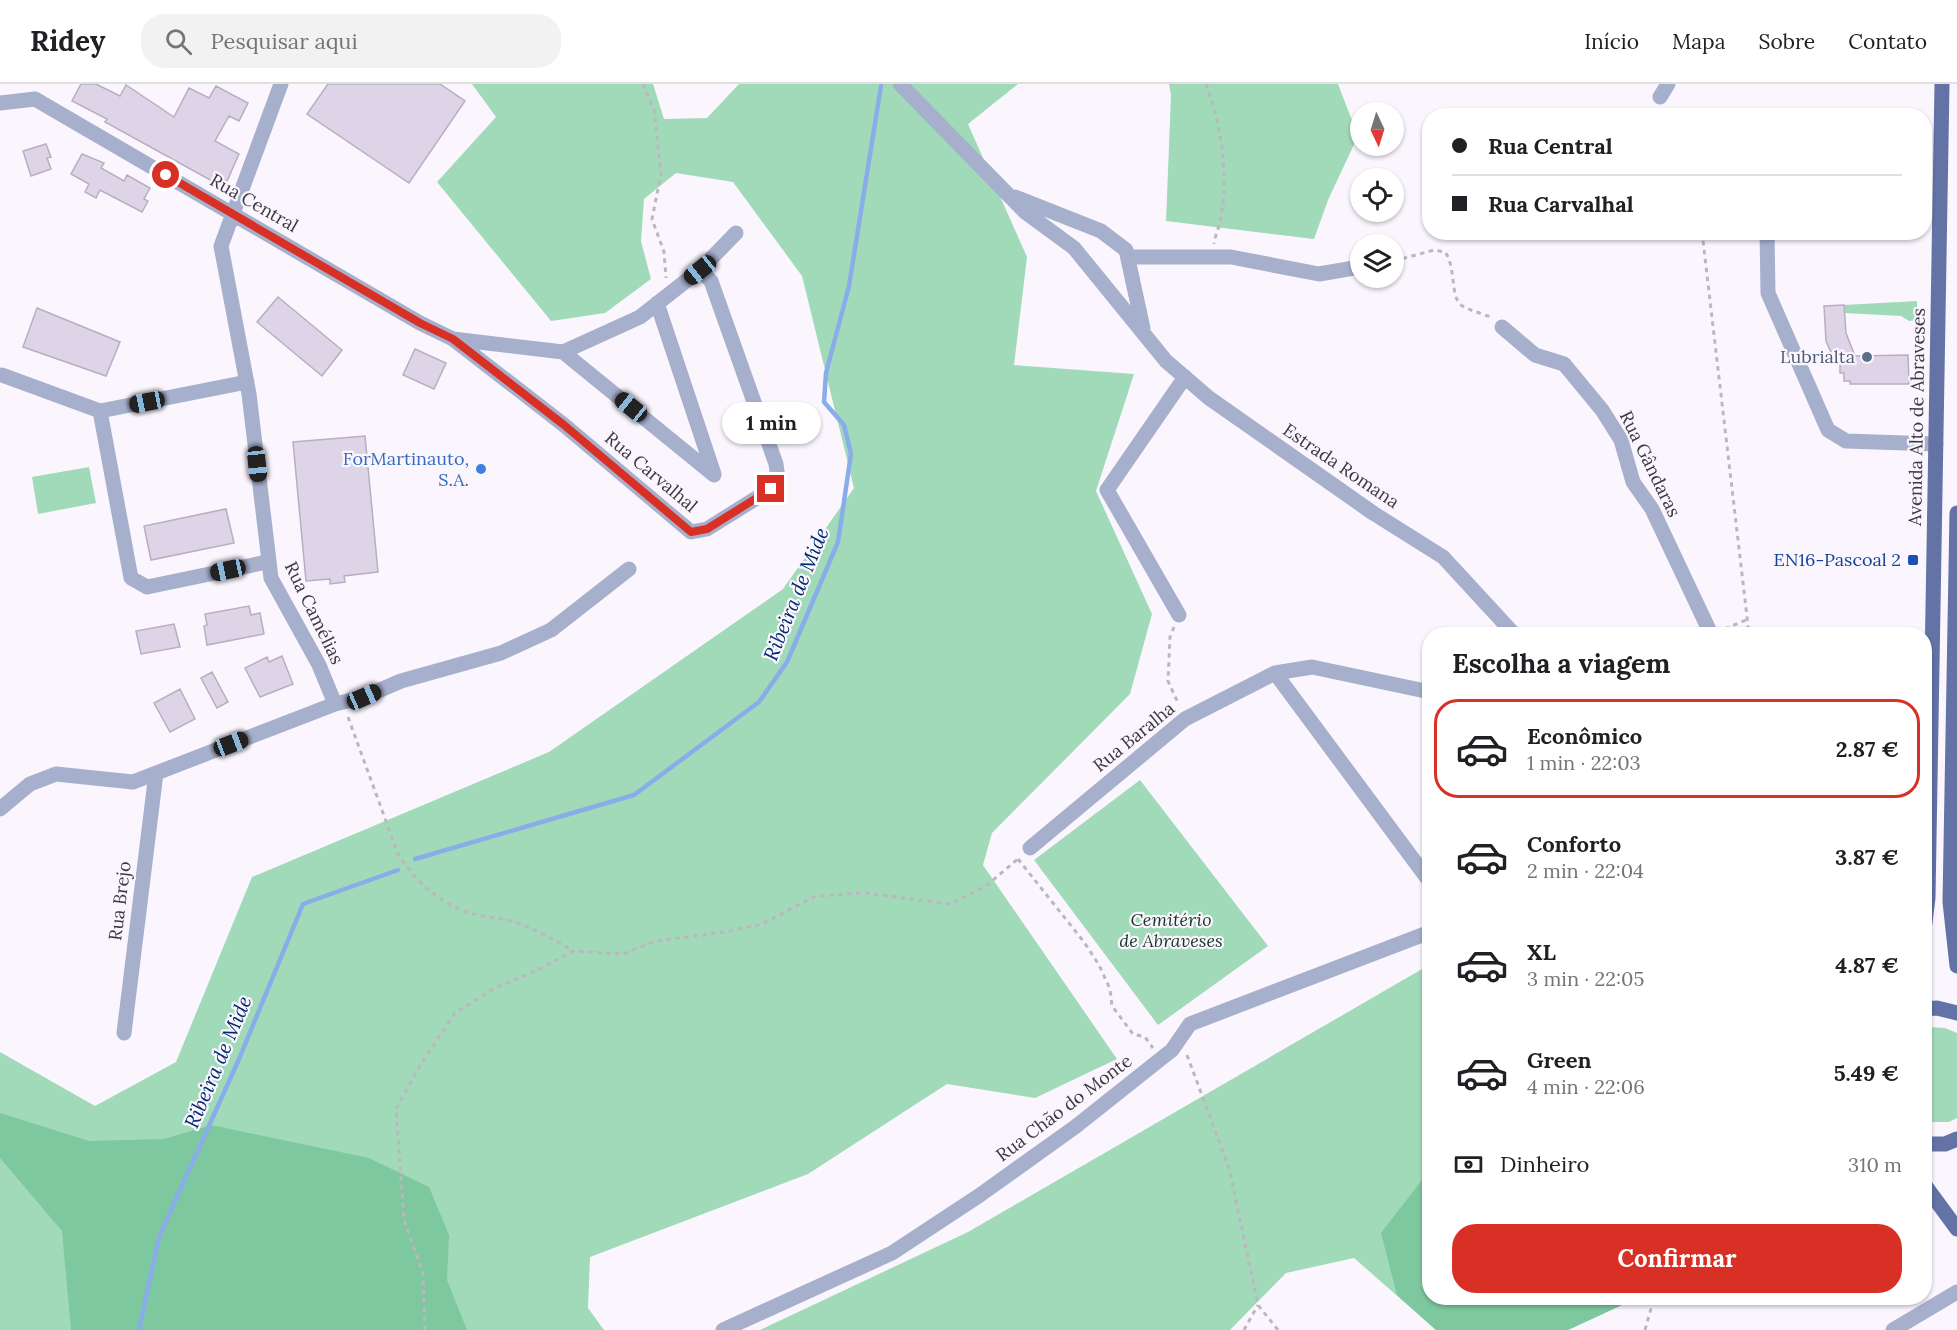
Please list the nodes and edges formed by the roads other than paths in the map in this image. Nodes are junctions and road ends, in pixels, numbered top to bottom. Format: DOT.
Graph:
graph roads {
  1 [pos="281,84"];
  2 [pos="900,84"];
  3 [pos="1942,84"];
  4 [pos="0,103"];
  5 [pos="1009,195"];
  6 [pos="235,214"];
  7 [pos="736,233"];
  8 [pos="1767,240"];
  9 [pos="1128,256"];
  10 [pos="1350,269"];
  11 [pos="700,270"];
  12 [pos="657,303"];
  13 [pos="1502,327"];
  14 [pos="1143,331"];
  15 [pos="453,339"];
  16 [pos="563,352"];
  17 [pos="2,375"];
  18 [pos="1185,378"];
  19 [pos="247,382"];
  20 [pos="100,411"];
  21 [pos="1936,444"];
  22 [pos="1957,513"];
  23 [pos="1957,547"];
  24 [pos="267,562"];
  25 [pos="628,569"];
  26 [pos="1179,615"];
  27 [pos="1956,617"];
  28 [pos="1508,627"];
  29 [pos="1712,627"];
  30 [pos="1932,665"];
  31 [pos="1275,673"];
  32 [pos="1422,690"];
  33 [pos="338,704"];
  34 [pos="156,773"];
  35 [pos="0,808"];
  36 [pos="1030,848"];
  37 [pos="1422,871"];
  38 [pos="1422,935"];
  39 [pos="1957,966"];
  40 [pos="1932,1008"];
  41 [pos="1957,1013"];
  42 [pos="124,1033"];
  43 [pos="1957,1139"];
  44 [pos="1932,1144"];
  45 [pos="1932,1195"];
  46 [pos="1957,1229"];
  47 [pos="1957,1292"];
  48 [pos="723,1330"];
  49 [pos="1893,1330"];
  1 -- 6 [label="street, Rua Camélias"];
  2 -- 5 [label="street, Estrada Romana"];
  3 -- 21 [label="main road, Avenida Alto de Abraveses"];
  4 -- 6 [label="street, Rua Central"];
  5 -- 9 [label="street, Estrada Romana"];
  5 -- 14 [label="street, Estrada Romana"];
  6 -- 15 [label="street, Rua Central"];
  6 -- 19 [label="street, Rua Camélias"];
  7 -- 11 [label="street"];
  8 -- 21 [label="street"];
  9 -- 10 [label="street"];
  9 -- 14 [label="street, Estrada Romana"];
  11 -- 12 [label="street"];
  11 -- 15 [label="street, Rua Carvalhal"];
  12 -- 16 [label="street"];
  12 -- 16 [label="street"];
  13 -- 29 [label="street, Rua Gândaras"];
  14 -- 18 [label="street, Estrada Romana"];
  15 -- 16 [label="street"];
  17 -- 20 [label="street"];
  18 -- 26 [label="street"];
  18 -- 28 [label="street, Estrada Romana"];
  19 -- 20 [label="street"];
  19 -- 24 [label="street, Rua Camélias"];
  20 -- 24 [label="street"];
  21 -- 30 [label="main road, Avenida Alto de Abraveses"];
  22 -- 23 [label="main road"];
  23 -- 27 [label="main road"];
  24 -- 33 [label="street, Rua Camélias"];
  25 -- 33 [label="street"];
  27 -- 39 [label="main road"];
  31 -- 32 [label="street, Rua Baralha"];
  31 -- 36 [label="street, Rua Baralha"];
  31 -- 37 [label="street"];
  33 -- 34 [label="street"];
  34 -- 35 [label="street"];
  34 -- 42 [label="street, Rua Brejo"];
  38 -- 48 [label="street, Rua Chão do Monte"];
  40 -- 41 [label="main road"];
  43 -- 44 [label="main road"];
  45 -- 46 [label="main road"];
  47 -- 49 [label="street"];
}
